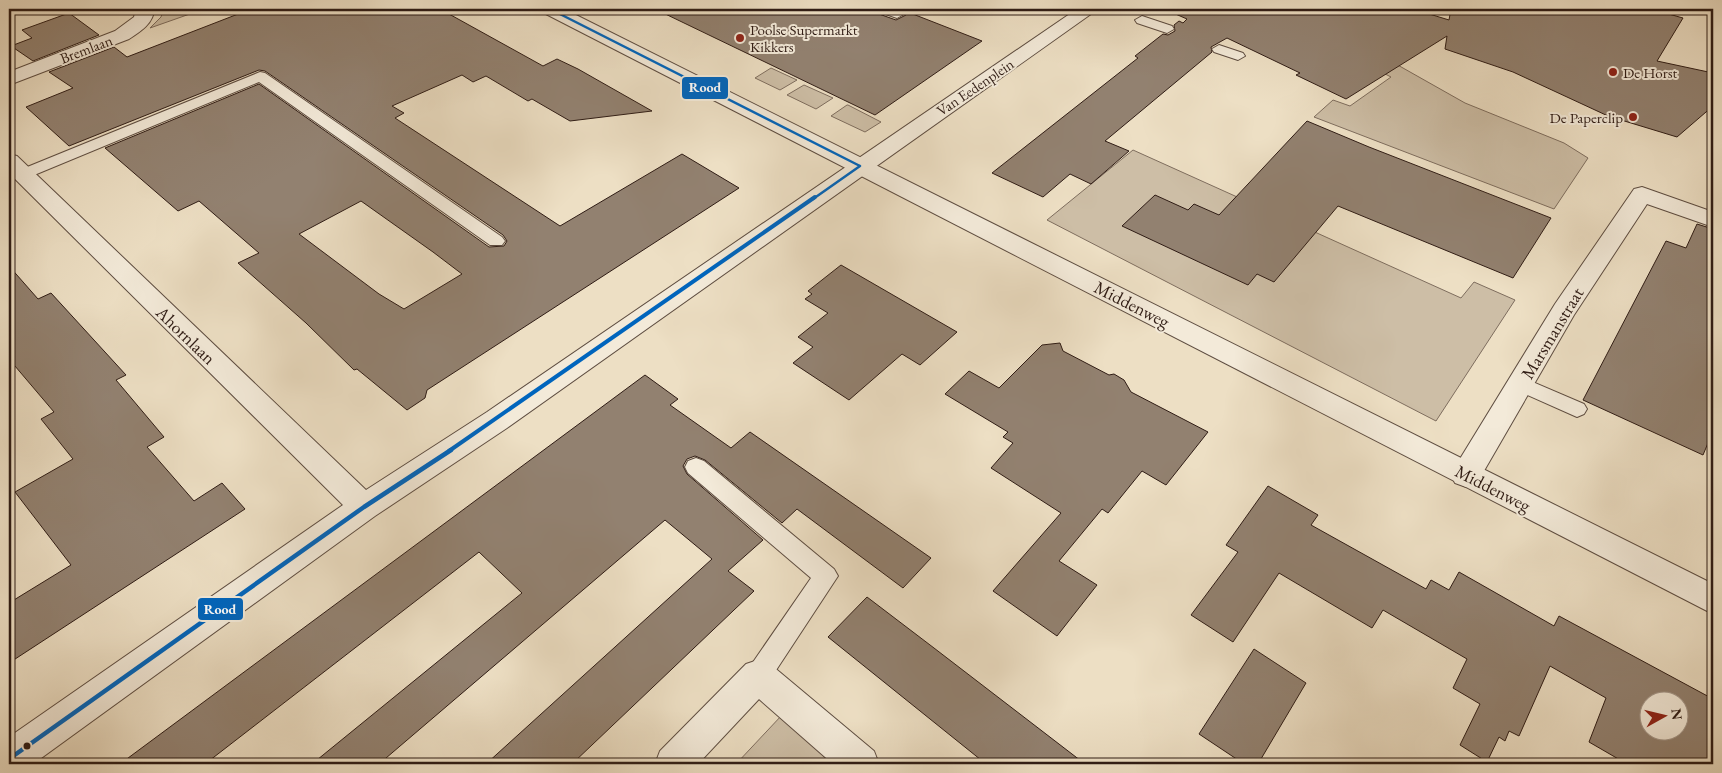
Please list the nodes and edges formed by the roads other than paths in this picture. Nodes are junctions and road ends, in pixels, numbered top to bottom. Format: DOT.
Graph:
graph roads {
  1 [pos="145,9"];
  2 [pos="550,9"];
  3 [pos="1089,9"];
  4 [pos="1142,20"];
  5 [pos="1167,30"];
  6 [pos="1219,49"];
  7 [pos="1238,56"];
  8 [pos="12,78"];
  9 [pos="860,166"];
  10 [pos="15,168"];
  11 [pos="1713,220"];
  12 [pos="496,241"];
  13 [pos="1521,384"];
  14 [pos="1577,409"];
  15 [pos="696,467"];
  16 [pos="1466,475"];
  17 [pos="364,507"];
  18 [pos="1713,600"];
  19 [pos="758,676"];
  20 [pos="9,759"];
  21 [pos="673,764"];
  22 [pos="861,764"];
  1 -- 8 [label="street, Bremlaan"];
  2 -- 9 [label="street, Middenweg"];
  3 -- 9 [label="street, Van Eedenplein"];
  4 -- 5 [label="lane"];
  6 -- 7 [label="lane"];
  9 -- 16 [label="street, Middenweg"];
  9 -- 17 [label="street, Van Eedenplein"];
  10 -- 12 [label="lane"];
  10 -- 17 [label="street, Ahornlaan"];
  11 -- 13 [label="street, Marsmanstraat"];
  13 -- 14 [label="lane"];
  13 -- 16 [label="street, Marsmanstraat"];
  15 -- 19 [label="lane"];
  16 -- 18 [label="street, Middenweg"];
  17 -- 20 [label="street, Van Eedenplein"];
  19 -- 21 [label="street"];
  19 -- 22 [label="street"];
}
